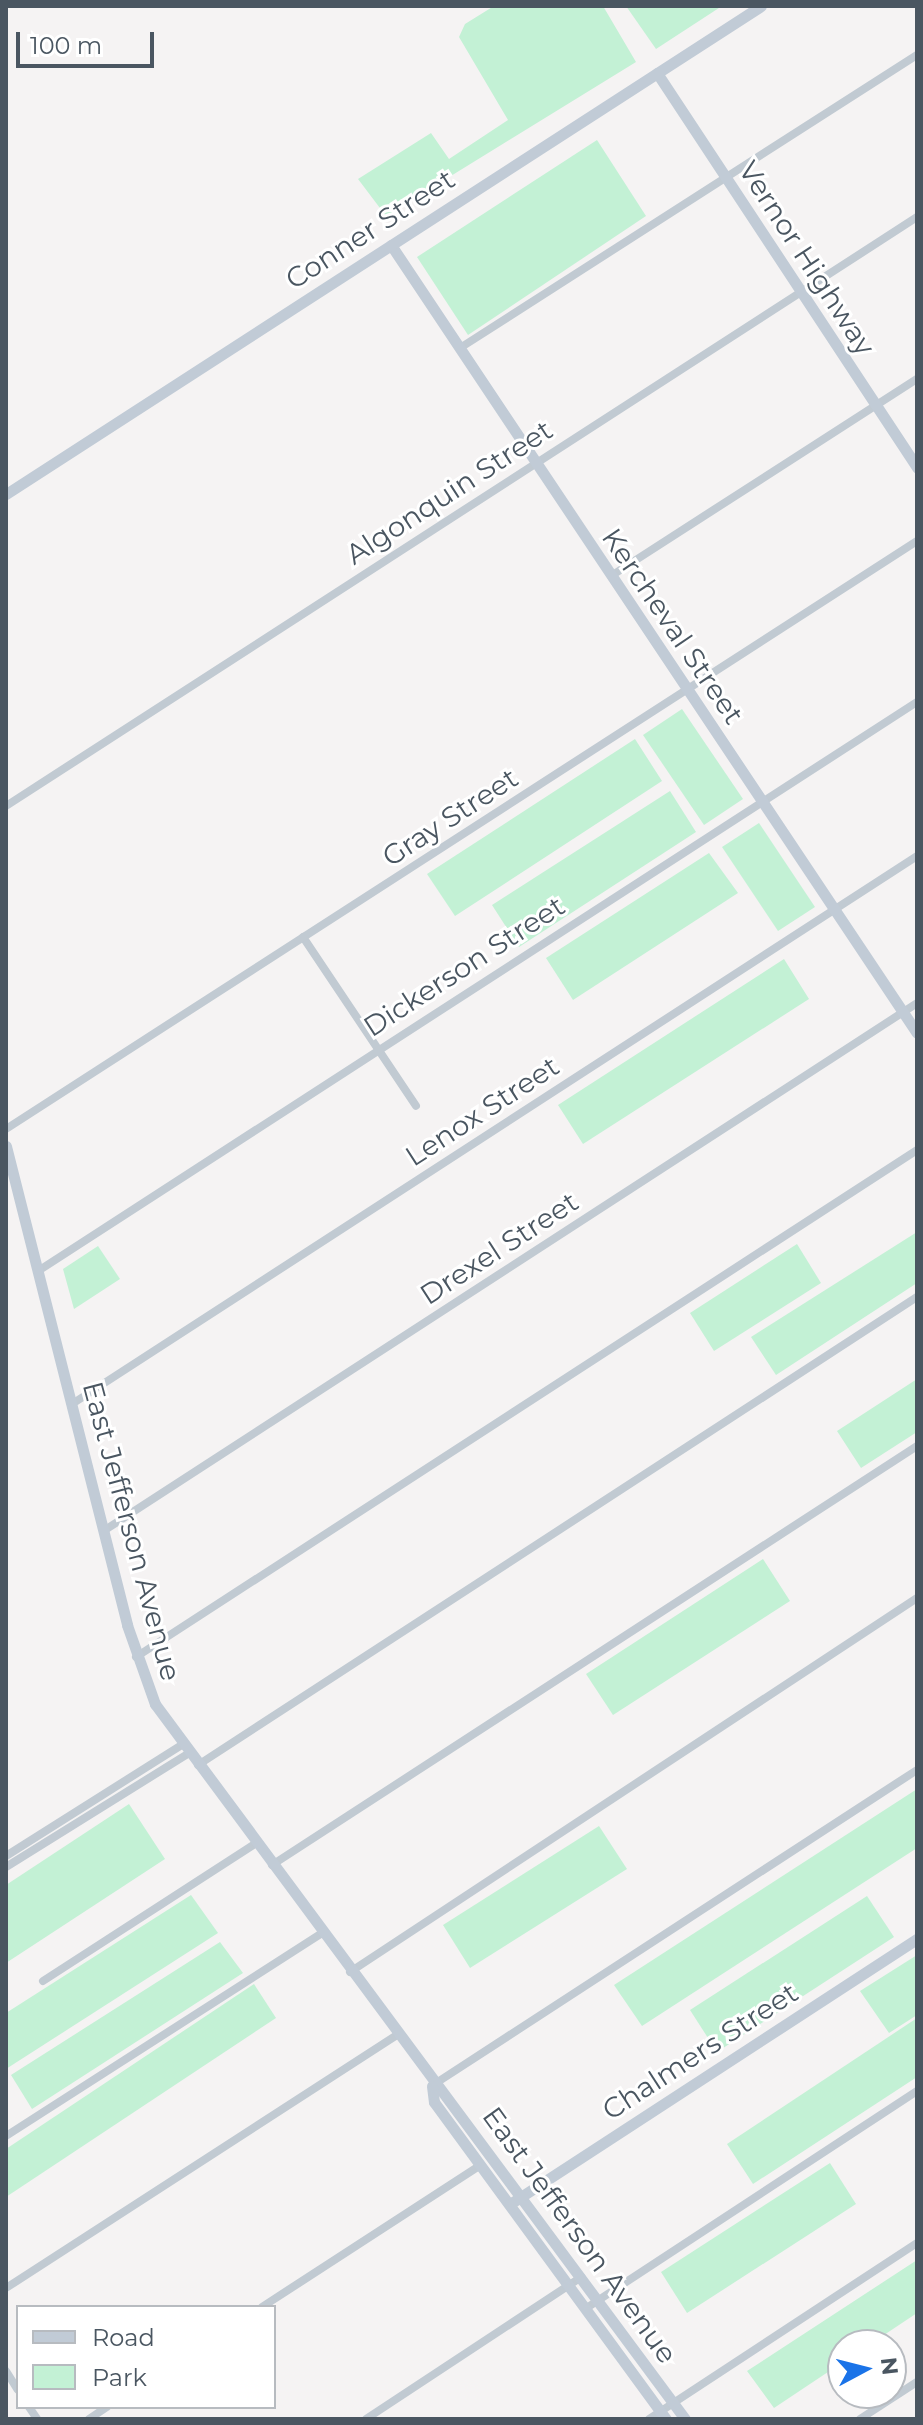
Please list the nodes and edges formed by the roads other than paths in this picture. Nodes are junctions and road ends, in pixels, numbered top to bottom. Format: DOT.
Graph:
graph roads {
  1 [pos="761,6"];
  2 [pos="917,55"];
  3 [pos="657,73"];
  4 [pos="726,179"];
  5 [pos="917,217"];
  6 [pos="391,245"];
  7 [pos="801,292"];
  8 [pos="460,348"];
  9 [pos="917,379"];
  10 [pos="875,405"];
  11 [pos="536,463"];
  12 [pos="917,468"];
  13 [pos="6,494"];
  14 [pos="917,541"];
  15 [pos="611,576"];
  16 [pos="687,690"];
  17 [pos="917,702"];
  18 [pos="762,802"];
  19 [pos="6,806"];
  20 [pos="917,856"];
  21 [pos="834,909"];
  22 [pos="303,937"];
  23 [pos="917,1003"];
  24 [pos="903,1012"];
  25 [pos="917,1033"];
  26 [pos="379,1050"];
  27 [pos="416,1106"];
  28 [pos="6,1129"];
  29 [pos="917,1150"];
  30 [pos="7,1155"];
  31 [pos="9,1174"];
  32 [pos="38,1271"];
  33 [pos="917,1297"];
  34 [pos="72,1404"];
  35 [pos="917,1446"];
  36 [pos="105,1530"];
  37 [pos="917,1598"];
  38 [pos="135,1657"];
  39 [pos="186,1748"];
  40 [pos="198,1765"];
  41 [pos="917,1770"];
  42 [pos="255,1844"];
  43 [pos="6,1856"];
  44 [pos="271,1866"];
  45 [pos="6,1867"];
  46 [pos="321,1934"];
  47 [pos="917,1939"];
  48 [pos="349,1972"];
  49 [pos="43,1981"];
  50 [pos="396,2036"];
  51 [pos="432,2086"];
  52 [pos="917,2091"];
  53 [pos="6,2136"];
  54 [pos="481,2165"];
  55 [pos="524,2195"];
  56 [pos="510,2204"];
  57 [pos="917,2243"];
  58 [pos="581,2277"];
  59 [pos="569,2287"];
  60 [pos="6,2288"];
  61 [pos="598,2299"];
  62 [pos="265,2305"];
  63 [pos="585,2309"];
  64 [pos="917,2382"];
  65 [pos="673,2402"];
  66 [pos="663,2415"];
  67 [pos="366,2419"];
  68 [pos="649,2419"];
  69 [pos="685,2419"];
  70 [pos="860,2419"];
  1 -- 3 [label="main road, Conner Street"];
  2 -- 4 [label="street"];
  3 -- 4 [label="main road, Vernor Highway"];
  3 -- 6 [label="main road, Conner Street"];
  4 -- 7 [label="main road, Vernor Highway"];
  4 -- 8 [label="street"];
  5 -- 7 [label="street, Algonquin Street"];
  6 -- 8 [label="main road, Kercheval Street"];
  6 -- 13 [label="main road, Conner Street"];
  7 -- 10 [label="main road, Vernor Highway"];
  7 -- 11 [label="street, Algonquin Street"];
  8 -- 11 [label="main road, Kercheval Street"];
  9 -- 10 [label="street"];
  10 -- 12 [label="main road, Vernor Highway"];
  10 -- 15 [label="street"];
  11 -- 15 [label="main road, Kercheval Street"];
  11 -- 19 [label="street, Algonquin Street"];
  14 -- 16 [label="street, Gray Street"];
  15 -- 16 [label="main road, Kercheval Street"];
  16 -- 18 [label="main road, Kercheval Street"];
  16 -- 22 [label="street, Gray Street"];
  17 -- 18 [label="street, Dickerson Street"];
  18 -- 21 [label="main road, Kercheval Street"];
  18 -- 26 [label="street, Dickerson Street"];
  20 -- 21 [label="street, Lenox Street"];
  21 -- 24 [label="main road, Kercheval Street"];
  21 -- 34 [label="street, Lenox Street"];
  22 -- 26 [label="street"];
  22 -- 28 [label="street, Gray Street"];
  23 -- 24 [label="street, Drexel Street"];
  24 -- 25 [label="main road, Kercheval Street"];
  24 -- 36 [label="street, Drexel Street"];
  26 -- 27 [label="street"];
  26 -- 32 [label="street, Dickerson Street"];
  29 -- 38 [label="street"];
  30 -- 31 [label="main road, East Jefferson Avenue"];
  31 -- 32 [label="main road, East Jefferson Avenue"];
  32 -- 34 [label="main road, East Jefferson Avenue"];
  33 -- 40 [label="street"];
  34 -- 36 [label="main road, East Jefferson Avenue"];
  35 -- 44 [label="street"];
  36 -- 38 [label="main road, East Jefferson Avenue"];
  37 -- 48 [label="street"];
  38 -- 39 [label="main road, East Jefferson Avenue"];
  39 -- 40 [label="main road, East Jefferson Avenue"];
  39 -- 43 [label="street"];
  39 -- 45 [label="street"];
  40 -- 42 [label="main road, East Jefferson Avenue"];
  41 -- 51 [label="street"];
  42 -- 44 [label="main road, East Jefferson Avenue"];
  42 -- 49 [label="street"];
  44 -- 46 [label="main road, East Jefferson Avenue"];
  46 -- 48 [label="main road, East Jefferson Avenue"];
  46 -- 53 [label="street"];
  47 -- 55 [label="main road, Chalmers Street"];
  48 -- 50 [label="main road, East Jefferson Avenue"];
  50 -- 51 [label="main road, East Jefferson Avenue"];
  50 -- 60 [label="street"];
  51 -- 54 [label="main road, East Jefferson Avenue"];
  51 -- 55 [label="main road, East Jefferson Avenue"];
  52 -- 61 [label="street"];
  54 -- 56 [label="main road, East Jefferson Avenue"];
  54 -- 62 [label="street"];
  55 -- 56 [label="main road, Chalmers Street"];
  55 -- 58 [label="main road, East Jefferson Avenue"];
  56 -- 59 [label="main road, East Jefferson Avenue"];
  57 -- 65 [label="street"];
  58 -- 59 [label="street"];
  58 -- 61 [label="main road, East Jefferson Avenue"];
  59 -- 63 [label="main road, East Jefferson Avenue"];
  59 -- 67 [label="street"];
  61 -- 63 [label="street"];
  61 -- 65 [label="main road, East Jefferson Avenue"];
  63 -- 66 [label="main road, East Jefferson Avenue"];
  64 -- 70 [label="street"];
  65 -- 66 [label="street"];
  65 -- 69 [label="main road, East Jefferson Avenue"];
  66 -- 68 [label="street"];
}
